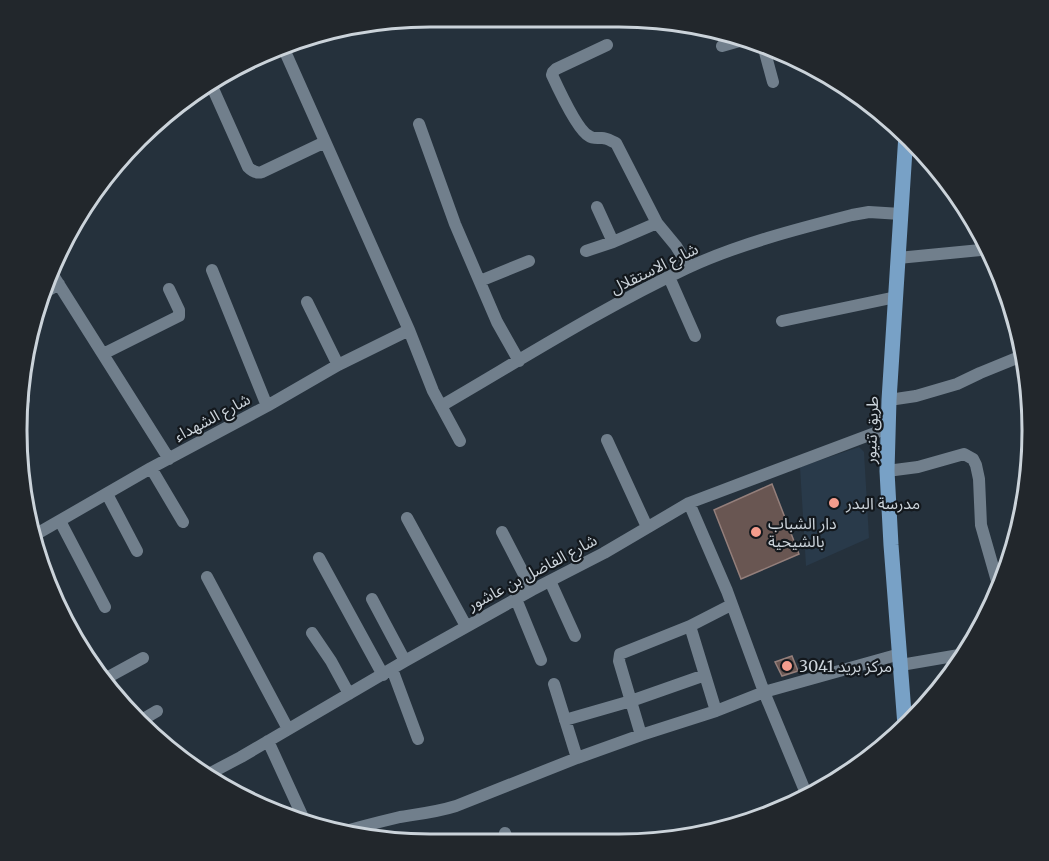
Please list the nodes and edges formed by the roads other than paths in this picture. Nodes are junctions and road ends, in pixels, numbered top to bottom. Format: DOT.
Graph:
graph roads {
  1 [pos="731,43"];
  2 [pos="607,45"];
  3 [pos="722,46"];
  4 [pos="286,54"];
  5 [pos="766,55"];
  6 [pos="773,82"];
  7 [pos="214,91"];
  8 [pos="419,124"];
  9 [pos="325,142"];
  10 [pos="905,146"];
  11 [pos="597,207"];
  12 [pos="901,214"];
  13 [pos="657,223"];
  14 [pos="613,242"];
  15 [pos="979,250"];
  16 [pos="586,251"];
  17 [pos="898,258"];
  18 [pos="529,261"];
  19 [pos="689,267"];
  20 [pos="212,270"];
  21 [pos="669,277"];
  22 [pos="56,280"];
  23 [pos="480,281"];
  24 [pos="59,284"];
  25 [pos="54,287"];
  26 [pos="169,289"];
  27 [pos="896,297"];
  28 [pos="307,302"];
  29 [pos="782,321"];
  30 [pos="409,330"];
  31 [pos="695,336"];
  32 [pos="103,354"];
  33 [pos="1015,359"];
  34 [pos="519,361"];
  35 [pos="338,365"];
  36 [pos="889,400"];
  37 [pos="267,406"];
  38 [pos="441,406"];
  39 [pos="888,428"];
  40 [pos="607,440"];
  41 [pos="460,441"];
  42 [pos="169,459"];
  43 [pos="151,468"];
  44 [pos="887,471"];
  45 [pos="106,494"];
  46 [pos="689,503"];
  47 [pos="407,518"];
  48 [pos="60,521"];
  49 [pos="183,522"];
  50 [pos="647,527"];
  51 [pos="40,532"];
  52 [pos="502,532"];
  53 [pos="137,551"];
  54 [pos="319,558"];
  55 [pos="995,575"];
  56 [pos="207,577"];
  57 [pos="550,581"];
  58 [pos="532,590"];
  59 [pos="516,598"];
  60 [pos="372,599"];
  61 [pos="731,605"];
  62 [pos="105,607"];
  63 [pos="690,626"];
  64 [pos="466,627"];
  65 [pos="312,633"];
  66 [pos="575,636"];
  67 [pos="954,655"];
  68 [pos="143,658"];
  69 [pos="540,660"];
  70 [pos="900,660"];
  71 [pos="405,661"];
  72 [pos="387,672"];
  73 [pos="705,675"];
  74 [pos="110,676"];
  75 [pos="554,684"];
  76 [pos="764,692"];
  77 [pos="349,694"];
  78 [pos="631,701"];
  79 [pos="157,711"];
  80 [pos="716,711"];
  81 [pos="905,715"];
  82 [pos="146,717"];
  83 [pos="566,720"];
  84 [pos="288,729"];
  85 [pos="641,735"];
  86 [pos="418,739"];
  87 [pos="268,741"];
  88 [pos="577,758"];
  89 [pos="214,771"];
  90 [pos="804,788"];
  91 [pos="301,813"];
  92 [pos="360,827"];
  1 -- 3 [label="street"];
  2 -- 13 [label="street"];
  4 -- 9 [label="street"];
  5 -- 6 [label="street"];
  7 -- 9 [label="street"];
  8 -- 23 [label="street"];
  9 -- 30 [label="street"];
  10 -- 12 [label="main road, طريق تنيور"];
  11 -- 14 [label="street"];
  12 -- 17 [label="main road, طريق تنيور"];
  12 -- 19 [label="street, شارع الاستقلال"];
  13 -- 14 [label="street"];
  13 -- 19 [label="street"];
  14 -- 16 [label="street"];
  15 -- 17 [label="street"];
  17 -- 27 [label="main road, طريق تنيور"];
  18 -- 23 [label="street"];
  19 -- 21 [label="street, شارع الاستقلال"];
  20 -- 37 [label="street"];
  21 -- 31 [label="street"];
  21 -- 34 [label="street, شارع الاستقلال"];
  22 -- 24 [label="street"];
  23 -- 34 [label="street"];
  24 -- 25 [label="street"];
  24 -- 32 [label="street"];
  26 -- 32 [label="street"];
  27 -- 29 [label="street"];
  27 -- 36 [label="main road, طريق تنيور"];
  28 -- 35 [label="street"];
  30 -- 35 [label="street, شارع الشهداء"];
  30 -- 38 [label="street"];
  32 -- 42 [label="street"];
  33 -- 36 [label="street"];
  34 -- 38 [label="street, شارع الاستقلال"];
  35 -- 37 [label="street, شارع الشهداء"];
  36 -- 39 [label="main road, طريق تنيور"];
  37 -- 42 [label="street, شارع الشهداء"];
  38 -- 41 [label="street"];
  39 -- 44 [label="main road, طريق تنيور"];
  39 -- 46 [label="street, شارع الفاضل بن عاشور"];
  40 -- 50 [label="street"];
  42 -- 43 [label="street, شارع الشهداء"];
  43 -- 45 [label="street, شارع الشهداء"];
  43 -- 49 [label="street"];
  44 -- 55 [label="street"];
  44 -- 70 [label="main road, طريق تنيور"];
  45 -- 48 [label="street, شارع الشهداء"];
  45 -- 53 [label="street"];
  46 -- 50 [label="street, شارع الفاضل بن عاشور"];
  46 -- 61 [label="street"];
  47 -- 64 [label="street"];
  48 -- 51 [label="street, شارع الشهداء"];
  48 -- 62 [label="street"];
  50 -- 57 [label="street, شارع الفاضل بن عاشور"];
  52 -- 58 [label="street"];
  54 -- 72 [label="street"];
  56 -- 84 [label="street"];
  57 -- 58 [label="street, شارع الفاضل بن عاشور"];
  57 -- 66 [label="street"];
  58 -- 59 [label="street, شارع الفاضل بن عاشور"];
  59 -- 64 [label="street, شارع الفاضل بن عاشور"];
  59 -- 69 [label="street"];
  60 -- 71 [label="street"];
  61 -- 63 [label="street"];
  61 -- 76 [label="street"];
  63 -- 73 [label="street"];
  63 -- 78 [label="street"];
  64 -- 71 [label="street, شارع الفاضل بن عاشور"];
  65 -- 77 [label="street"];
  67 -- 70 [label="street"];
  68 -- 74 [label="street"];
  70 -- 76 [label="street"];
  70 -- 81 [label="main road, طريق تنيور"];
  71 -- 72 [label="street, شارع الفاضل بن عاشور"];
  72 -- 77 [label="street, شارع الفاضل بن عاشور"];
  72 -- 86 [label="street"];
  73 -- 78 [label="street"];
  73 -- 80 [label="street"];
  75 -- 83 [label="street"];
  76 -- 80 [label="street"];
  76 -- 90 [label="street"];
  77 -- 84 [label="street, شارع الفاضل بن عاشور"];
  78 -- 83 [label="street"];
  78 -- 85 [label="street"];
  79 -- 82 [label="street"];
  80 -- 85 [label="street"];
  83 -- 88 [label="street"];
  84 -- 87 [label="street, شارع الفاضل بن عاشور"];
  85 -- 88 [label="street"];
  87 -- 89 [label="street, شارع الفاضل بن عاشور"];
  87 -- 91 [label="street"];
  88 -- 92 [label="street"];
}
